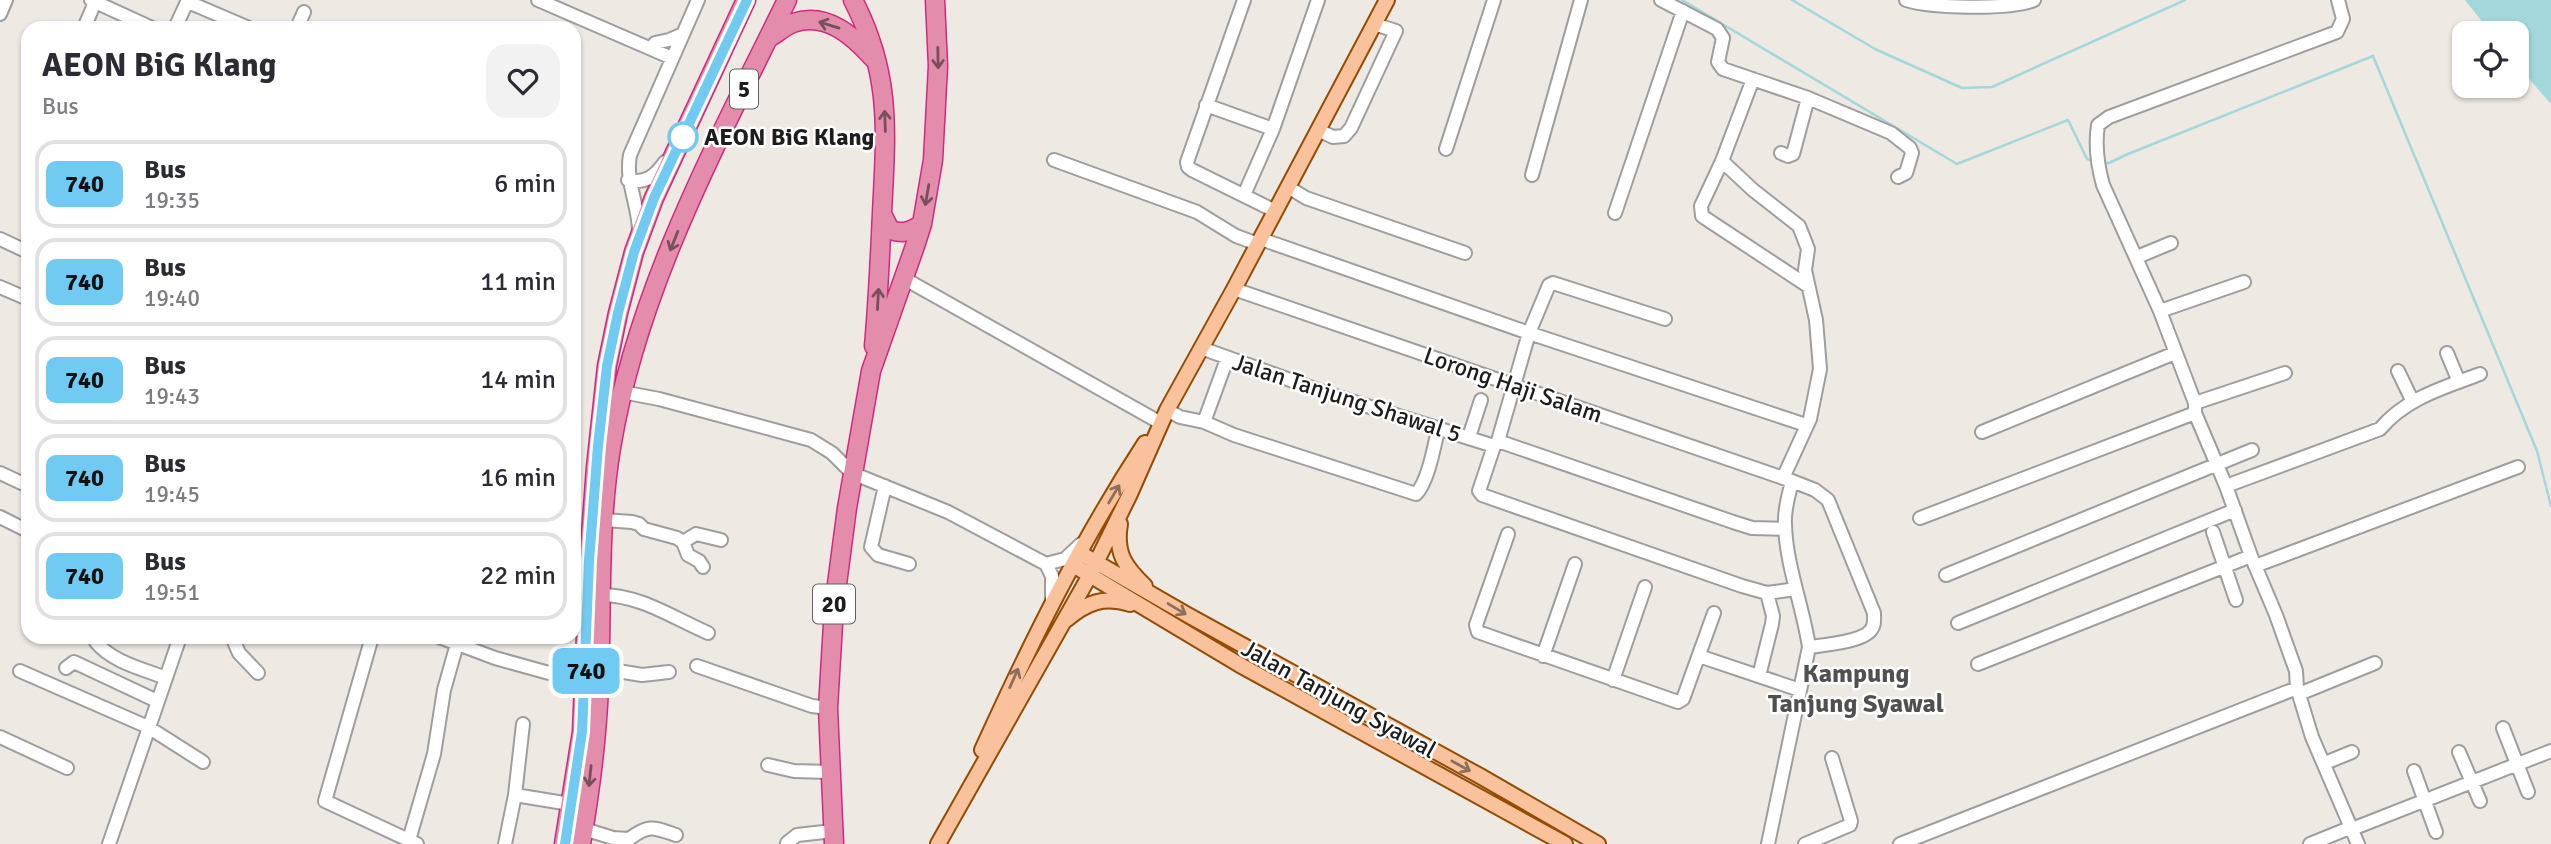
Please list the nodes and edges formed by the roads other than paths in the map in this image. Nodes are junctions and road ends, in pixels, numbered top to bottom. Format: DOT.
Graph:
graph roads {
  1 [pos="6,0"];
  2 [pos="538,0"];
  3 [pos="555,0"];
  4 [pos="698,0"];
  5 [pos="747,0"];
  6 [pos="787,0"];
  7 [pos="853,0"];
  8 [pos="935,0"];
  9 [pos="1244,0"];
  10 [pos="1318,0"];
  11 [pos="1387,0"];
  12 [pos="1494,0"];
  13 [pos="1581,0"];
  14 [pos="1661,0"];
  15 [pos="1906,0"];
  16 [pos="2338,0"];
  17 [pos="94,1"];
  18 [pos="188,1"];
  19 [pos="2026,1"];
  20 [pos="1683,11"];
  21 [pos="304,12"];
  22 [pos="0,15"];
  23 [pos="87,21"];
  24 [pos="137,21"];
  25 [pos="178,21"];
  26 [pos="233,21"];
  27 [pos="300,21"];
  28 [pos="1374,24"];
  29 [pos="683,34"];
  30 [pos="768,38"];
  31 [pos="655,46"];
  32 [pos="673,54"];
  33 [pos="879,64"];
  34 [pos="663,77"];
  35 [pos="1753,79"];
  36 [pos="1808,98"];
  37 [pos="1206,105"];
  38 [pos="1273,129"];
  39 [pos="1318,130"];
  40 [pos="679,145"];
  41 [pos="1446,149"];
  42 [pos="1781,153"];
  43 [pos="1054,160"];
  44 [pos="1722,161"];
  45 [pos="1532,175"];
  46 [pos="1898,177"];
  47 [pos="628,180"];
  48 [pos="1288,187"];
  49 [pos="1244,195"];
  50 [pos="1275,211"];
  51 [pos="882,213"];
  52 [pos="1615,213"];
  53 [pos="922,224"];
  54 [pos="639,238"];
  55 [pos="0,239"];
  56 [pos="1259,241"];
  57 [pos="2171,243"];
  58 [pos="21,249"];
  59 [pos="1465,253"];
  60 [pos="2137,257"];
  61 [pos="905,279"];
  62 [pos="2245,282"];
  63 [pos="1808,286"];
  64 [pos="0,287"];
  65 [pos="1234,289"];
  66 [pos="21,296"];
  67 [pos="2160,311"];
  68 [pos="1665,319"];
  69 [pos="1529,332"];
  70 [pos="1201,348"];
  71 [pos="2175,353"];
  72 [pos="2447,353"];
  73 [pos="1227,359"];
  74 [pos="872,367"];
  75 [pos="2398,370"];
  76 [pos="2285,373"];
  77 [pos="2480,374"];
  78 [pos="2459,382"];
  79 [pos="1513,385"];
  80 [pos="622,392"];
  81 [pos="1481,400"];
  82 [pos="2412,400"];
  83 [pos="2195,408"];
  84 [pos="1163,416"];
  85 [pos="1204,422"];
  86 [pos="1806,425"];
  87 [pos="1438,430"];
  88 [pos="1982,432"];
  89 [pos="1469,437"];
  90 [pos="1496,444"];
  91 [pos="2252,450"];
  92 [pos="2217,464"];
  93 [pos="2518,467"];
  94 [pos="0,473"];
  95 [pos="852,473"];
  96 [pos="1787,479"];
  97 [pos="21,483"];
  98 [pos="885,486"];
  99 [pos="2226,486"];
  100 [pos="1129,496"];
  101 [pos="2235,510"];
  102 [pos="0,517"];
  103 [pos="1920,518"];
  104 [pos="604,520"];
  105 [pos="1097,522"];
  106 [pos="21,528"];
  107 [pos="1785,529"];
  108 [pos="2213,531"];
  109 [pos="1508,534"];
  110 [pos="721,540"];
  111 [pos="683,542"];
  112 [pos="581,559"];
  113 [pos="1076,559"];
  114 [pos="2253,561"];
  115 [pos="909,564"];
  116 [pos="1046,564"];
  117 [pos="1575,564"];
  118 [pos="703,566"];
  119 [pos="2225,566"];
  120 [pos="1093,569"];
  121 [pos="1946,575"];
  122 [pos="1645,587"];
  123 [pos="1796,589"];
  124 [pos="1767,593"];
  125 [pos="601,595"];
  126 [pos="1155,596"];
  127 [pos="2236,600"];
  128 [pos="1052,603"];
  129 [pos="1152,611"];
  130 [pos="1714,613"];
  131 [pos="1958,624"];
  132 [pos="1060,625"];
  133 [pos="708,633"];
  134 [pos="97,644"];
  135 [pos="178,644"];
  136 [pos="235,644"];
  137 [pos="371,644"];
  138 [pos="457,644"];
  139 [pos="1809,647"];
  140 [pos="1543,656"];
  141 [pos="1699,656"];
  142 [pos="2375,663"];
  143 [pos="1978,664"];
  144 [pos="697,666"];
  145 [pos="66,668"];
  146 [pos="599,668"];
  147 [pos="20,671"];
  148 [pos="669,672"];
  149 [pos="258,673"];
  150 [pos="1759,676"];
  151 [pos="166,678"];
  152 [pos="1613,680"];
  153 [pos="585,683"];
  154 [pos="1800,690"];
  155 [pos="2298,691"];
  156 [pos="157,701"];
  157 [pos="828,708"];
  158 [pos="523,724"];
  159 [pos="148,727"];
  160 [pos="2503,728"];
  161 [pos="0,737"];
  162 [pos="2551,751"];
  163 [pos="2352,752"];
  164 [pos="2459,752"];
  165 [pos="1832,758"];
  166 [pos="203,762"];
  167 [pos="2325,763"];
  168 [pos="768,765"];
  169 [pos="2518,765"];
  170 [pos="66,768"];
  171 [pos="2414,771"];
  172 [pos="830,772"];
  173 [pos="2472,783"];
  174 [pos="2528,792"];
  175 [pos="515,794"];
  176 [pos="2425,801"];
  177 [pos="2480,801"];
  178 [pos="570,804"];
  179 [pos="2352,828"];
  180 [pos="2436,832"];
  181 [pos="676,835"];
  182 [pos="582,837"];
  183 [pos="833,838"];
  184 [pos="942,840"];
  185 [pos="2332,840"];
  186 [pos="413,842"];
  187 [pos="787,843"];
  188 [pos="109,844"];
  189 [pos="505,844"];
  190 [pos="565,844"];
  191 [pos="1565,844"];
  192 [pos="1598,844"];
  193 [pos="1768,844"];
  194 [pos="1805,844"];
  195 [pos="1900,844"];
  196 [pos="2310,844"];
  197 [pos="2358,844"];
  1 -- 22 [label="street"];
  2 -- 31 [label="street"];
  3 -- 31 [label="street"];
  4 -- 29 [label="street"];
  5 -- 40 [label="highway, 5"];
  6 -- 30 [label="highway, 5"];
  7 -- 33 [label="highway, 20"];
  8 -- 53 [label="highway, 20, one-way"];
  9 -- 37 [label="street"];
  10 -- 38 [label="street"];
  11 -- 28 [label="main road"];
  12 -- 41 [label="street"];
  13 -- 45 [label="street"];
  14 -- 20 [label="street"];
  15 -- 19 [label="street"];
  16 -- 60 [label="street"];
  17 -- 23 [label="street"];
  17 -- 24 [label="street"];
  18 -- 25 [label="street"];
  18 -- 26 [label="street"];
  20 -- 35 [label="street"];
  20 -- 52 [label="street"];
  21 -- 27 [label="street"];
  28 -- 39 [label="main road"];
  28 -- 39 [label="street"];
  29 -- 31 [label="street"];
  29 -- 32 [label="street"];
  33 -- 30 [label="highway, one-way"];
  30 -- 80 [label="highway, 5, one-way"];
  31 -- 32 [label="street"];
  31 -- 34 [label="street"];
  32 -- 34 [label="street"];
  51 -- 33 [label="highway, 20, one-way"];
  34 -- 47 [label="street"];
  35 -- 36 [label="street"];
  35 -- 44 [label="street"];
  36 -- 42 [label="street"];
  36 -- 46 [label="street"];
  37 -- 38 [label="street"];
  37 -- 49 [label="street"];
  38 -- 49 [label="street"];
  39 -- 48 [label="main road"];
  40 -- 47 [label="street"];
  40 -- 54 [label="highway, 5"];
  43 -- 56 [label="street"];
  44 -- 63 [label="street"];
  44 -- 63 [label="street"];
  47 -- 54 [label="street"];
  48 -- 50 [label="main road"];
  48 -- 59 [label="street"];
  49 -- 50 [label="street"];
  50 -- 56 [label="main road"];
  51 -- 53 [label="highway"];
  74 -- 51 [label="highway, 20, one-way"];
  53 -- 61 [label="highway, 20"];
  54 -- 112 [label="highway, 5"];
  55 -- 58 [label="street"];
  56 -- 65 [label="main road"];
  56 -- 69 [label="street"];
  57 -- 60 [label="street"];
  60 -- 67 [label="street"];
  61 -- 74 [label="highway, 20"];
  61 -- 84 [label="street"];
  62 -- 67 [label="street"];
  63 -- 86 [label="street"];
  64 -- 66 [label="street"];
  65 -- 70 [label="main road"];
  65 -- 79 [label="street, Lorong Haji Salam"];
  67 -- 71 [label="street"];
  68 -- 69 [label="street"];
  69 -- 79 [label="street"];
  69 -- 86 [label="street"];
  70 -- 73 [label="street, Jalan Tanjung Shawal 5"];
  70 -- 84 [label="main road"];
  71 -- 83 [label="street"];
  71 -- 88 [label="street"];
  72 -- 78 [label="street"];
  73 -- 85 [label="street"];
  73 -- 87 [label="street, Jalan Tanjung Shawal 5"];
  74 -- 95 [label="highway, 20"];
  75 -- 82 [label="street"];
  76 -- 83 [label="street"];
  77 -- 78 [label="street"];
  78 -- 82 [label="street"];
  79 -- 90 [label="street"];
  79 -- 96 [label="street, Lorong Haji Salam"];
  80 -- 95 [label="street"];
  80 -- 104 [label="highway, 5"];
  81 -- 89 [label="street"];
  82 -- 99 [label="street"];
  83 -- 92 [label="street"];
  83 -- 103 [label="street"];
  84 -- 85 [label="street"];
  84 -- 100 [label="main road"];
  105 -- 84 [label="main road, one-way"];
  85 -- 87 [label="street"];
  86 -- 96 [label="street"];
  87 -- 89 [label="street, Jalan Tanjung Shawal 5"];
  89 -- 90 [label="street, Jalan Tanjung Shawal 5"];
  90 -- 107 [label="street, Jalan Tanjung Shawal 5"];
  90 -- 124 [label="street"];
  91 -- 92 [label="street"];
  92 -- 99 [label="street"];
  92 -- 121 [label="street"];
  93 -- 114 [label="street"];
  94 -- 97 [label="street"];
  95 -- 98 [label="street"];
  95 -- 157 [label="highway, 20"];
  96 -- 107 [label="street"];
  96 -- 139 [label="street, Lorong Haji Salam"];
  98 -- 115 [label="street"];
  98 -- 116 [label="street"];
  99 -- 101 [label="street"];
  100 -- 120 [label="main road"];
  100 -- 126 [label="main road"];
  101 -- 114 [label="street"];
  101 -- 131 [label="street"];
  102 -- 106 [label="street"];
  104 -- 111 [label="street"];
  104 -- 125 [label="highway, 5"];
  105 -- 113 [label="main road"];
  105 -- 116 [label="street"];
  107 -- 123 [label="street"];
  108 -- 119 [label="street"];
  109 -- 140 [label="street"];
  110 -- 111 [label="street"];
  111 -- 118 [label="street"];
  112 -- 153 [label="highway, 5"];
  113 -- 120 [label="main road, Jalan Tanjung Syawal"];
  113 -- 128 [label="main road"];
  114 -- 119 [label="street"];
  114 -- 155 [label="street"];
  116 -- 128 [label="street"];
  117 -- 140 [label="street"];
  119 -- 127 [label="street"];
  119 -- 143 [label="street"];
  120 -- 126 [label="main road, Jalan Tanjung Syawal"];
  120 -- 129 [label="main road, Jalan Tanjung Syawal"];
  120 -- 132 [label="main road"];
  122 -- 152 [label="street"];
  123 -- 124 [label="street"];
  123 -- 139 [label="street"];
  124 -- 150 [label="street"];
  125 -- 133 [label="street"];
  125 -- 146 [label="highway, 5"];
  126 -- 192 [label="main road, Jalan Tanjung Syawal, one-way"];
  184 -- 128 [label="main road, one-way"];
  129 -- 132 [label="main road"];
  129 -- 191 [label="main road, Jalan Tanjung Syawal"];
  130 -- 141 [label="street"];
  132 -- 184 [label="main road"];
  134 -- 151 [label="street"];
  135 -- 151 [label="street"];
  136 -- 149 [label="street"];
  137 -- 186 [label="street"];
  138 -- 153 [label="street"];
  138 -- 186 [label="street"];
  139 -- 154 [label="street"];
  140 -- 152 [label="street"];
  141 -- 150 [label="street"];
  141 -- 152 [label="street"];
  142 -- 155 [label="street"];
  144 -- 157 [label="street"];
  145 -- 156 [label="street"];
  146 -- 148 [label="street"];
  146 -- 182 [label="highway, 5, one-way"];
  147 -- 159 [label="street"];
  150 -- 154 [label="street"];
  151 -- 156 [label="street"];
  153 -- 178 [label="highway, 5"];
  154 -- 193 [label="street"];
  155 -- 167 [label="street"];
  155 -- 195 [label="street"];
  156 -- 159 [label="street"];
  157 -- 172 [label="highway, 20"];
  158 -- 175 [label="street"];
  159 -- 166 [label="street"];
  159 -- 188 [label="street"];
  160 -- 169 [label="street"];
  161 -- 170 [label="street"];
  162 -- 169 [label="street"];
  163 -- 167 [label="street"];
  164 -- 173 [label="street"];
  165 -- 194 [label="street"];
  167 -- 179 [label="street"];
  168 -- 172 [label="street"];
  169 -- 173 [label="street"];
  169 -- 174 [label="street"];
  171 -- 176 [label="street"];
  172 -- 183 [label="highway, 20"];
  173 -- 176 [label="street"];
  173 -- 177 [label="street"];
  175 -- 178 [label="street"];
  175 -- 189 [label="street"];
  176 -- 179 [label="street"];
  176 -- 180 [label="street"];
  178 -- 190 [label="highway, 5"];
  179 -- 185 [label="street"];
  179 -- 197 [label="street"];
  181 -- 182 [label="street"];
  183 -- 187 [label="street"];
  185 -- 196 [label="street"];
}
